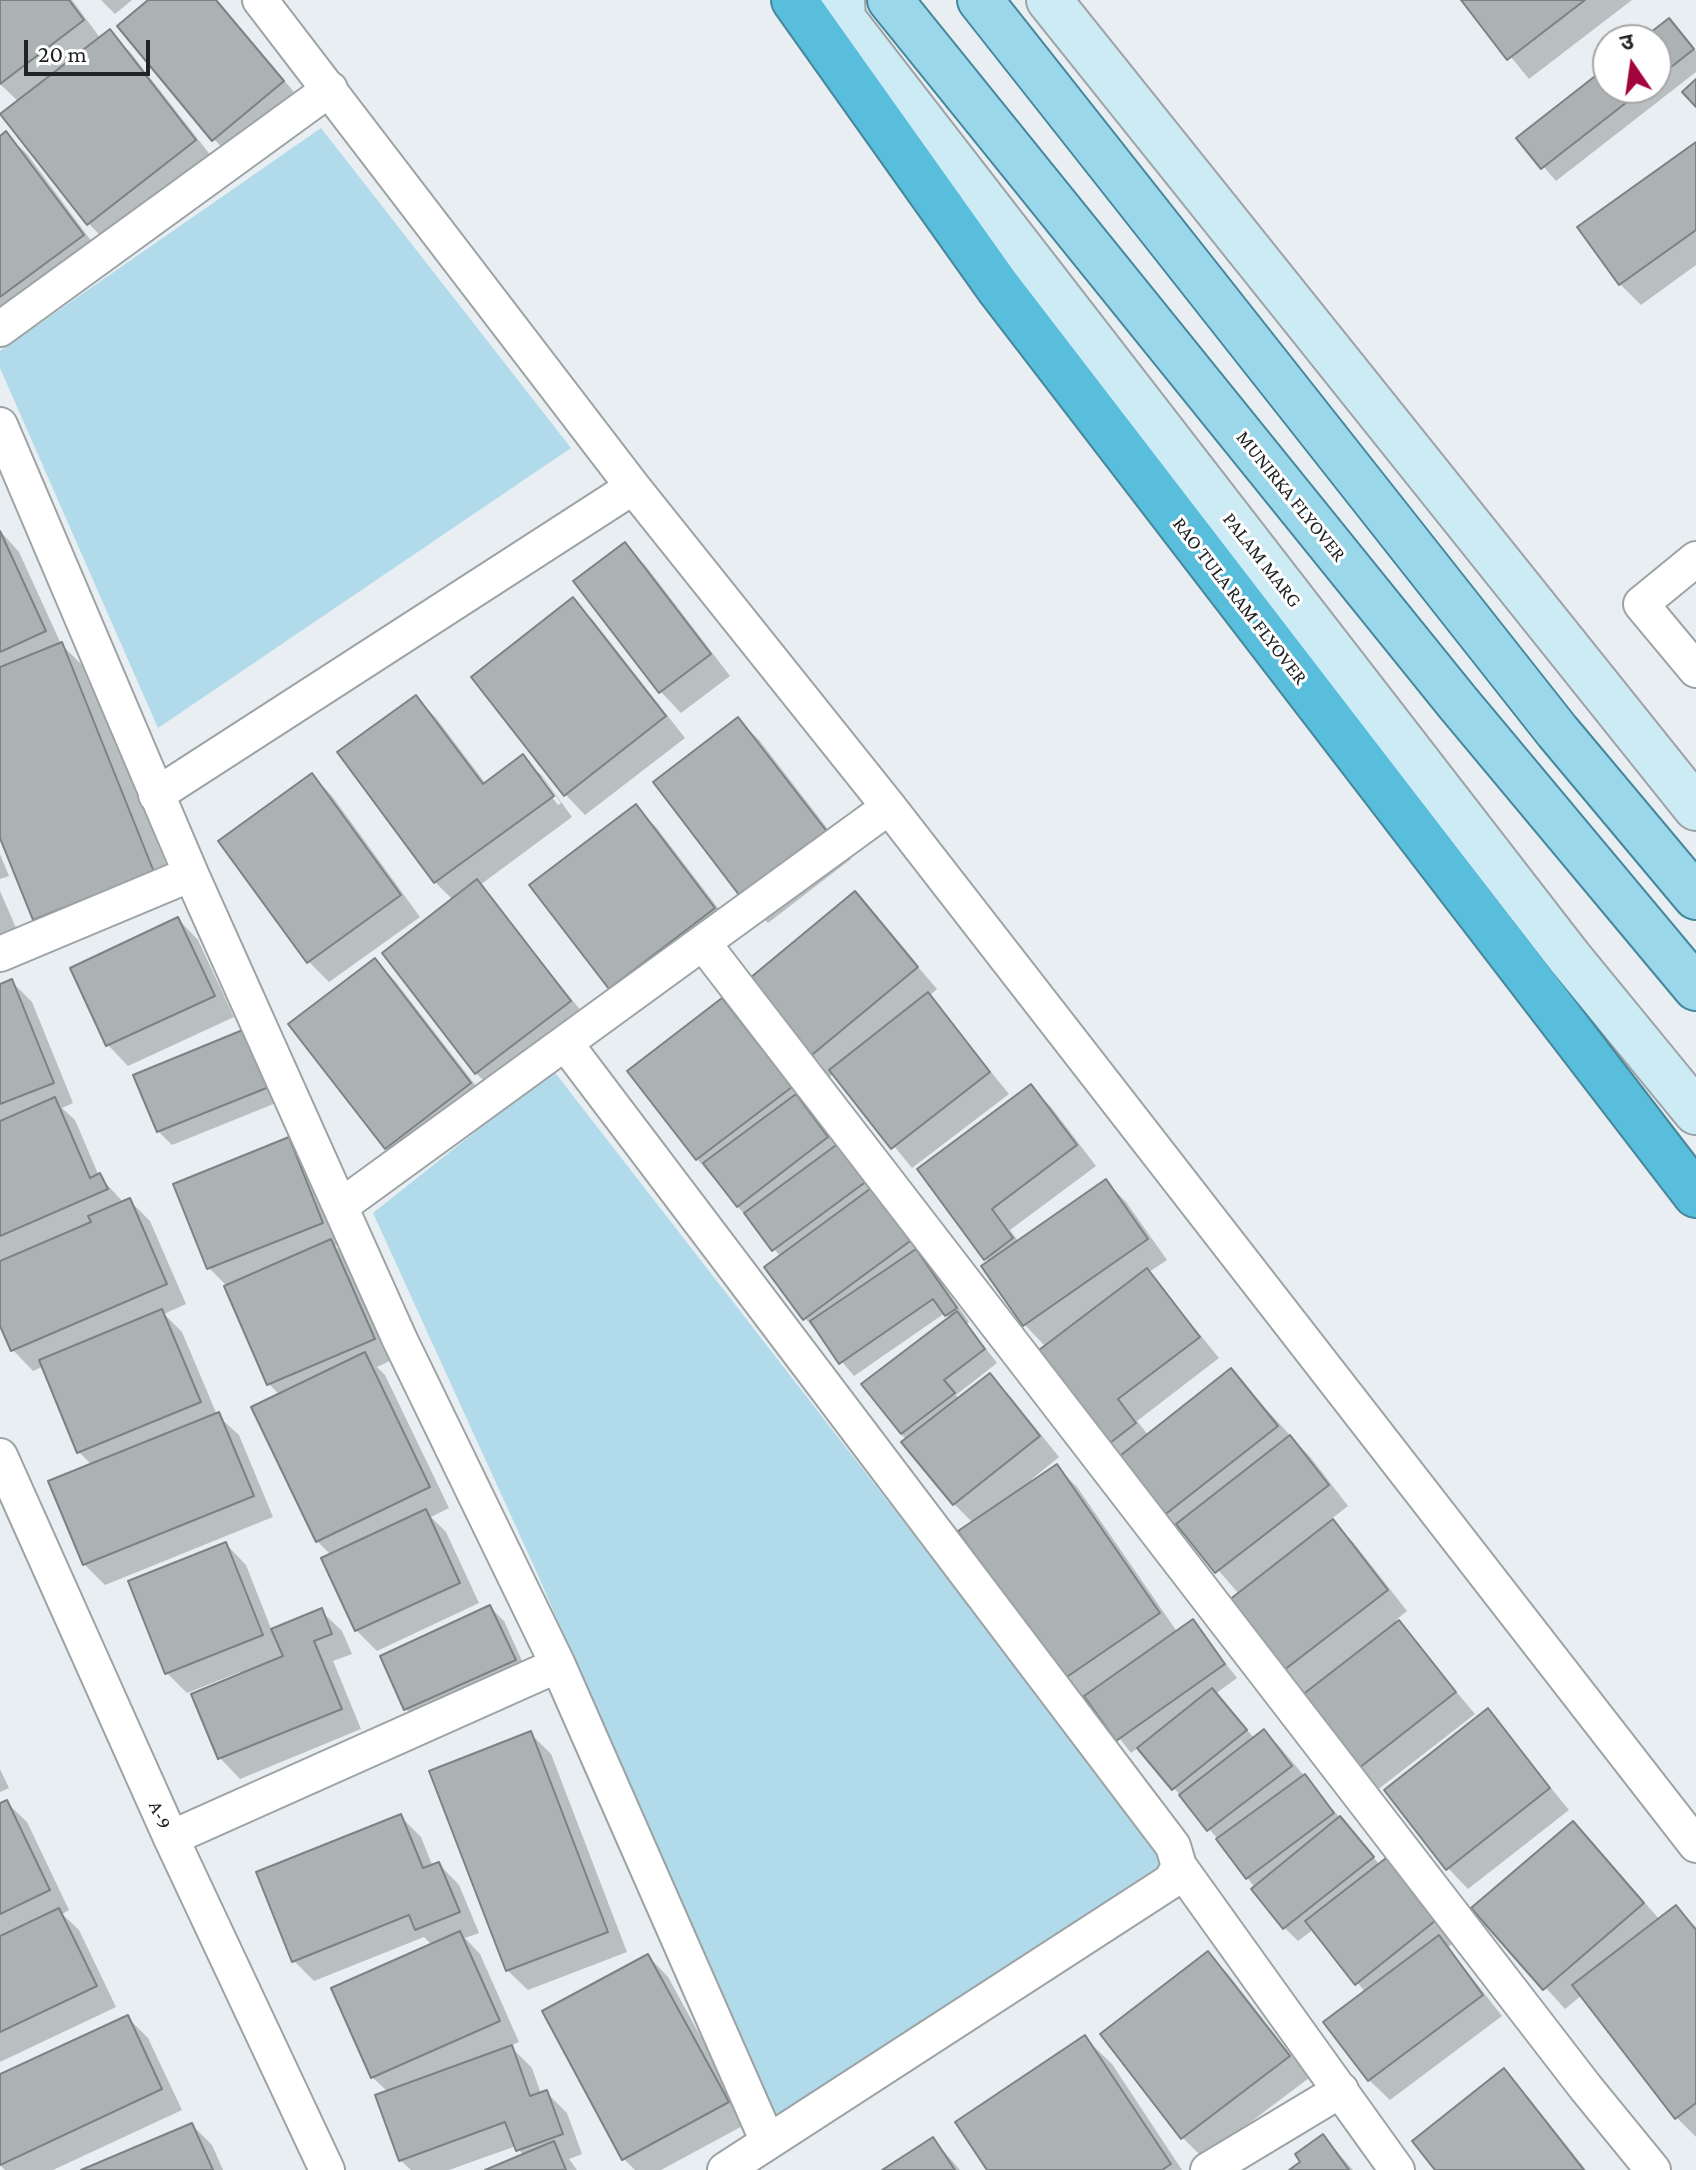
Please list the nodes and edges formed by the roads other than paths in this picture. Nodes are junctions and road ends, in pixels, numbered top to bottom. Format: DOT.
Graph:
graph roads {
  1 [pos="260,0"];
  2 [pos="794,0"];
  3 [pos="842,0"];
  4 [pos="890,0"];
  5 [pos="980,0"];
  6 [pos="1049,0"];
  7 [pos="330,89"];
  8 [pos="0,329"];
  9 [pos="0,425"];
  10 [pos="633,487"];
  11 [pos="1696,559"];
  12 [pos="1696,670"];
  13 [pos="156,795"];
  14 [pos="889,807"];
  15 [pos="1696,808"];
  16 [pos="191,874"];
  17 [pos="1696,897"];
  18 [pos="703,943"];
  19 [pos="0,954"];
  20 [pos="1696,988"];
  21 [pos="565,1043"];
  22 [pos="1696,1112"];
  23 [pos="1696,1195"];
  24 [pos="341,1206"];
  25 [pos="4,1474"];
  26 [pos="558,1665"];
  27 [pos="171,1838"];
  28 [pos="1696,1845"];
  29 [pos="1179,1866"];
  30 [pos="1341,2090"];
  31 [pos="768,2142"];
  32 [pos="327,2170"];
  33 [pos="725,2170"];
  34 [pos="1208,2170"];
  35 [pos="1397,2170"];
  36 [pos="1653,2170"];
  1 -- 7 [label="street"];
  2 -- 23 [label="highway, RAO TULA RAM FLYOVER"];
  3 -- 22 [label="main road, PALAM MARG"];
  4 -- 20 [label="main road, MUNIRKA FLYOVER"];
  5 -- 17 [label="main road"];
  6 -- 15 [label="main road"];
  7 -- 8 [label="street"];
  7 -- 10 [label="street"];
  9 -- 13 [label="street"];
  10 -- 13 [label="street"];
  10 -- 14 [label="street"];
  11 -- 12 [label="street"];
  13 -- 16 [label="street"];
  14 -- 18 [label="street"];
  14 -- 28 [label="street"];
  16 -- 19 [label="street"];
  16 -- 24 [label="street"];
  18 -- 21 [label="street"];
  18 -- 36 [label="street"];
  21 -- 24 [label="street"];
  21 -- 29 [label="street"];
  24 -- 26 [label="street"];
  25 -- 27 [label="street, A-9"];
  26 -- 27 [label="street"];
  26 -- 31 [label="street"];
  27 -- 32 [label="street, A-9"];
  29 -- 30 [label="street"];
  29 -- 31 [label="street"];
  30 -- 34 [label="street"];
  30 -- 35 [label="street"];
  31 -- 33 [label="street"];
}
